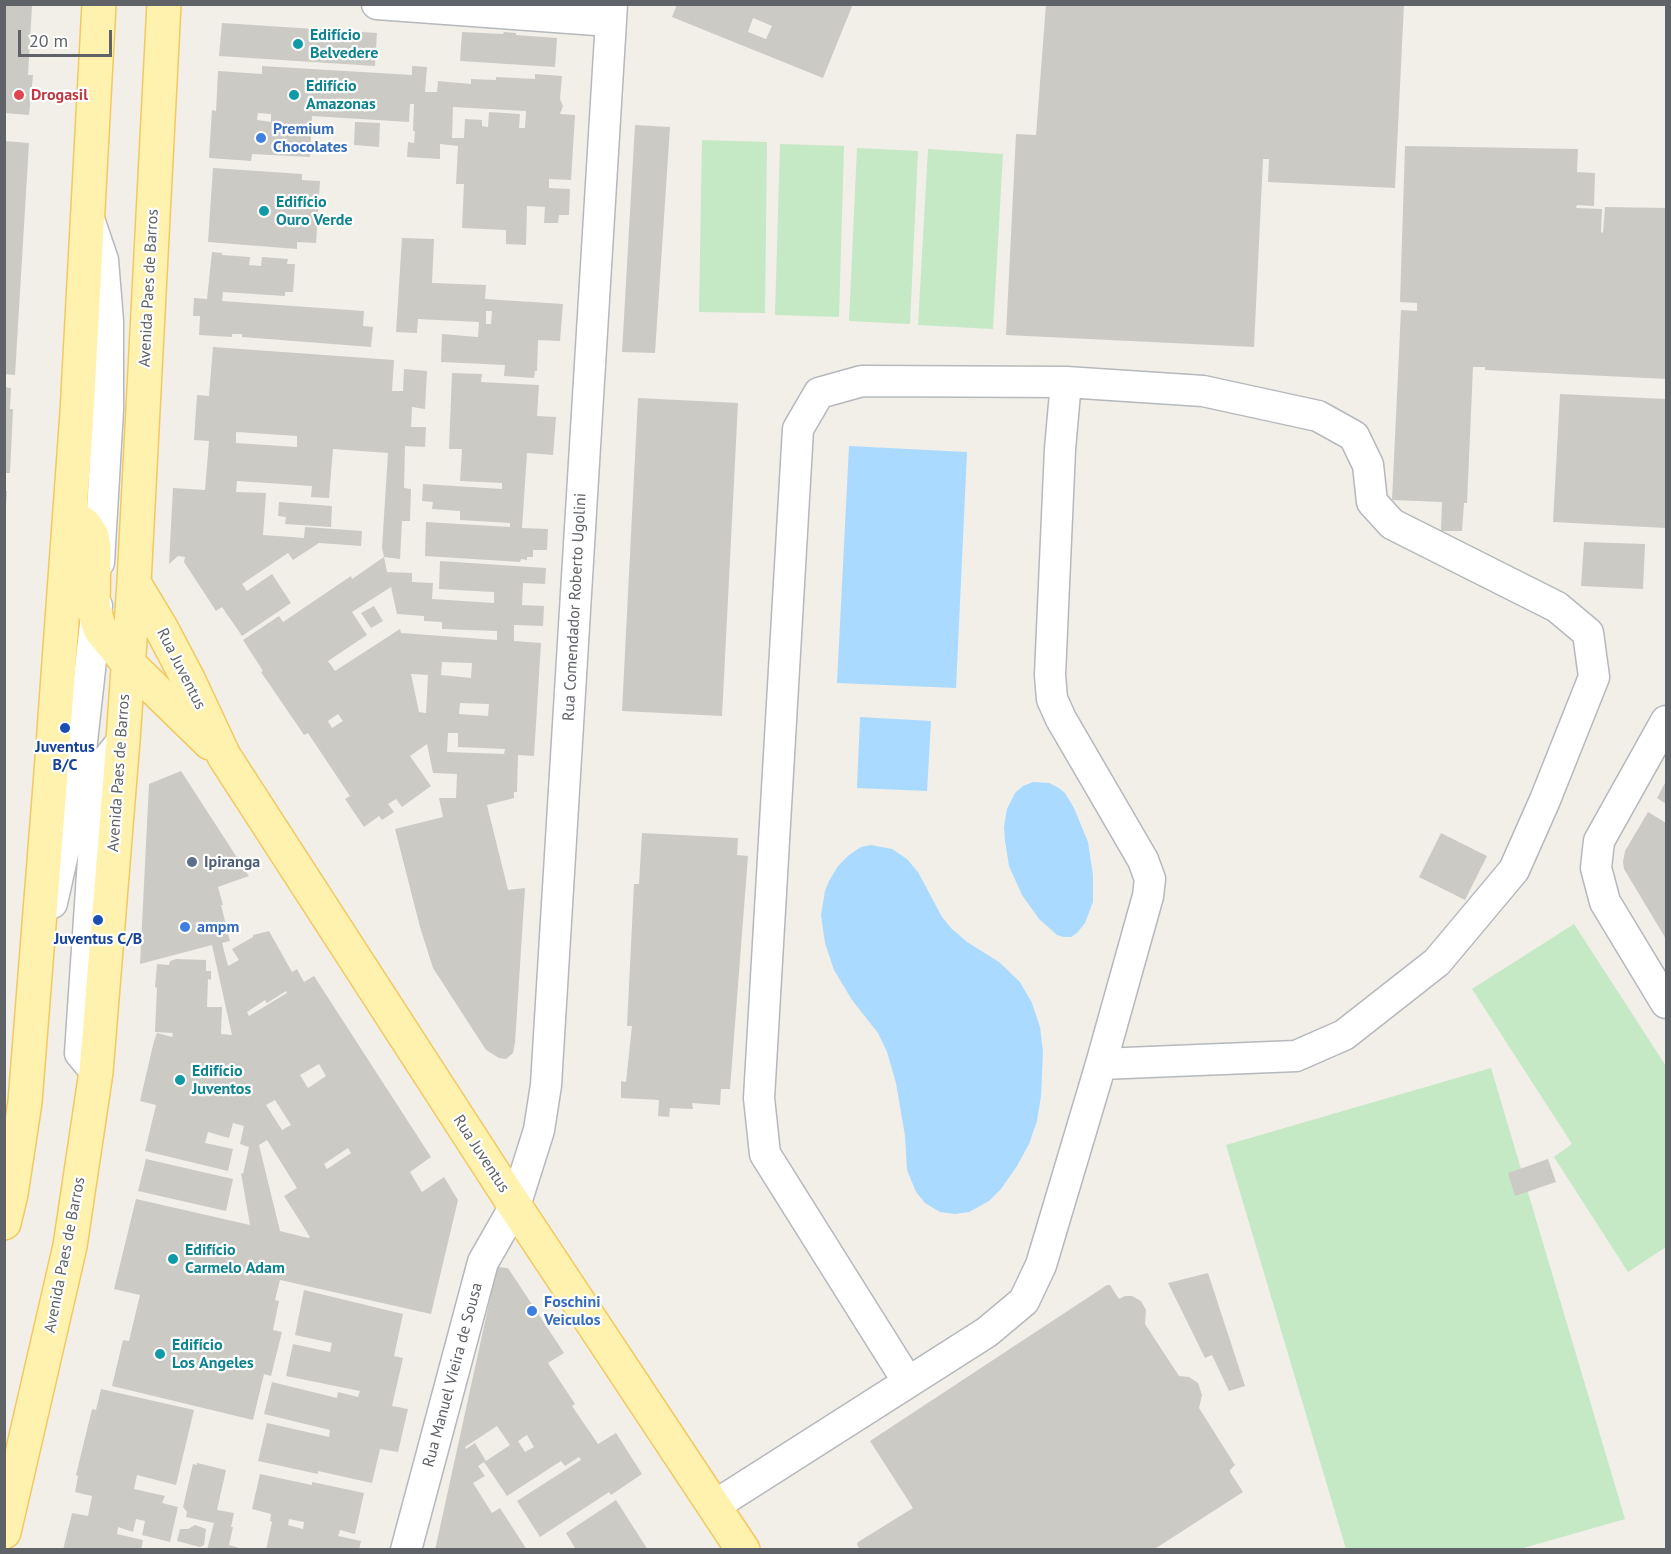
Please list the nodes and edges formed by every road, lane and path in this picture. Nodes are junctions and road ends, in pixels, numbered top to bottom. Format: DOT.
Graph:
graph roads {
  1 [pos="99,4"];
  2 [pos="145,4"];
  3 [pos="164,4"];
  4 [pos="377,4"];
  5 [pos="611,13"];
  6 [pos="161,56"];
  7 [pos="88,217"];
  8 [pos="1066,382"];
  9 [pos="70,514"];
  10 [pos="134,584"];
  11 [pos="96,621"];
  12 [pos="127,662"];
  13 [pos="1666,721"];
  14 [pos="224,756"];
  15 [pos="33,994"];
  16 [pos="1666,1003"];
  17 [pos="1101,1064"];
  18 [pos="515,1206"];
  19 [pos="4,1223"];
  20 [pos="908,1382"];
  21 [pos="714,1506"];
  22 [pos="4,1532"];
  23 [pos="406,1550"];
  24 [pos="743,1550"];
  1 -- 7 [label="main road"];
  2 -- 6 [label="main road"];
  3 -- 6 [label="main road, Avenida Paes de Barros"];
  4 -- 5 [label="street"];
  5 -- 18 [label="street, Rua Comendador Roberto Ugolini"];
  6 -- 10 [label="main road, Avenida Paes de Barros"];
  7 -- 9 [label="main road"];
  7 -- 11 [label="street"];
  8 -- 17 [label="street"];
  8 -- 17 [label="street"];
  8 -- 20 [label="street"];
  9 -- 11 [label="main road"];
  9 -- 15 [label="main road"];
  10 -- 12 [label="main road, Avenida Paes de Barros"];
  10 -- 14 [label="main road, Rua Juventus"];
  11 -- 12 [label="main road, Rua Juventus"];
  11 -- 15 [label="street"];
  12 -- 14 [label="main road, Rua Juventus"];
  12 -- 22 [label="main road, Avenida Paes de Barros"];
  13 -- 16 [label="street"];
  14 -- 18 [label="main road, Rua Juventus"];
  15 -- 19 [label="main road"];
  17 -- 20 [label="street"];
  18 -- 21 [label="main road, Rua Juventus"];
  18 -- 23 [label="street, Rua Manuel Vieira de Sousa"];
  20 -- 21 [label="street"];
  21 -- 24 [label="main road, Rua Juventus"];
}
